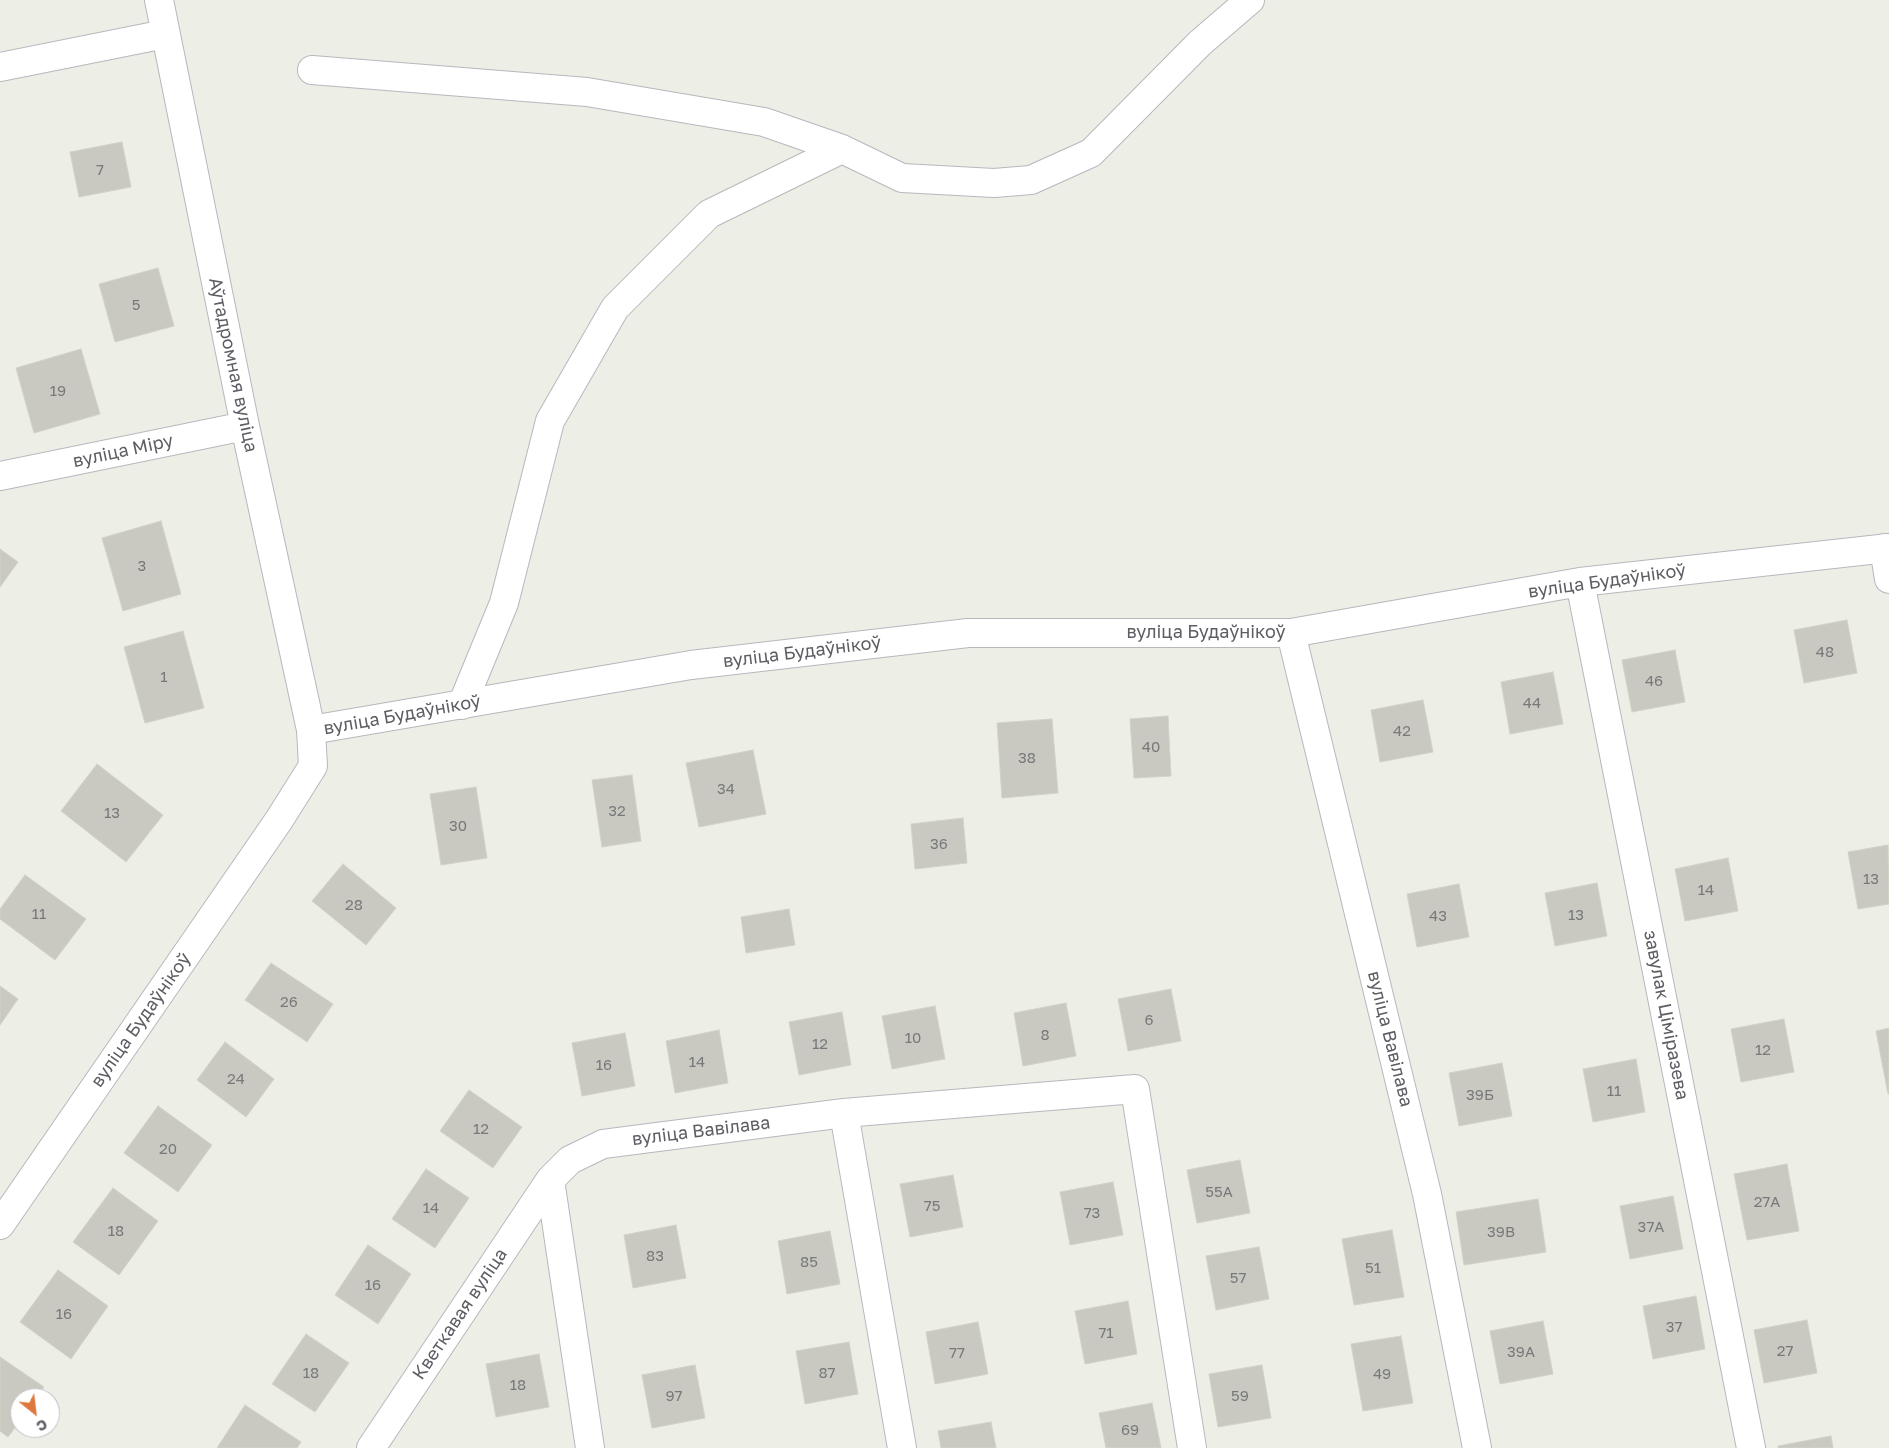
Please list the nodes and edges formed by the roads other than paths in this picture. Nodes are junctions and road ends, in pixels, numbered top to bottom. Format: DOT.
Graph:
graph roads {
  1 [pos="159,0"];
  2 [pos="1250,0"];
  3 [pos="165,34"];
  4 [pos="0,67"];
  5 [pos="312,70"];
  6 [pos="842,149"];
  7 [pos="245,426"];
  8 [pos="0,476"];
  9 [pos="1886,548"];
  10 [pos="1889,578"];
  11 [pos="1580,582"];
  12 [pos="1291,632"];
  13 [pos="462,705"];
  14 [pos="311,730"];
  15 [pos="844,1113"];
  16 [pos="550,1180"];
  17 [pos="0,1225"];
  18 [pos="371,1448"];
  19 [pos="590,1448"];
  20 [pos="902,1448"];
  21 [pos="1192,1448"];
  22 [pos="1477,1448"];
  23 [pos="1751,1448"];
  1 -- 3 [label="street, Аўтадромная вуліца"];
  2 -- 6 [label="street"];
  3 -- 4 [label="street"];
  3 -- 7 [label="street, Аўтадромная вуліца"];
  5 -- 6 [label="street"];
  6 -- 13 [label="street"];
  7 -- 8 [label="street, вуліца Міру"];
  7 -- 14 [label="street, Аўтадромная вуліца"];
  9 -- 10 [label="street"];
  9 -- 11 [label="street, вуліца Будаўнікоў"];
  11 -- 12 [label="street, вуліца Будаўнікоў"];
  11 -- 23 [label="street, завулак Ціміразева"];
  12 -- 13 [label="street, вуліца Будаўнікоў"];
  12 -- 22 [label="street, вуліца Вавілава"];
  13 -- 14 [label="street, вуліца Будаўнікоў"];
  14 -- 17 [label="street, вуліца Будаўнікоў"];
  15 -- 16 [label="street, вуліца Вавілава"];
  15 -- 20 [label="street"];
  15 -- 21 [label="street, вуліца Вавілава"];
  16 -- 18 [label="street, Кветкавая вуліца"];
  16 -- 19 [label="street"];
}
